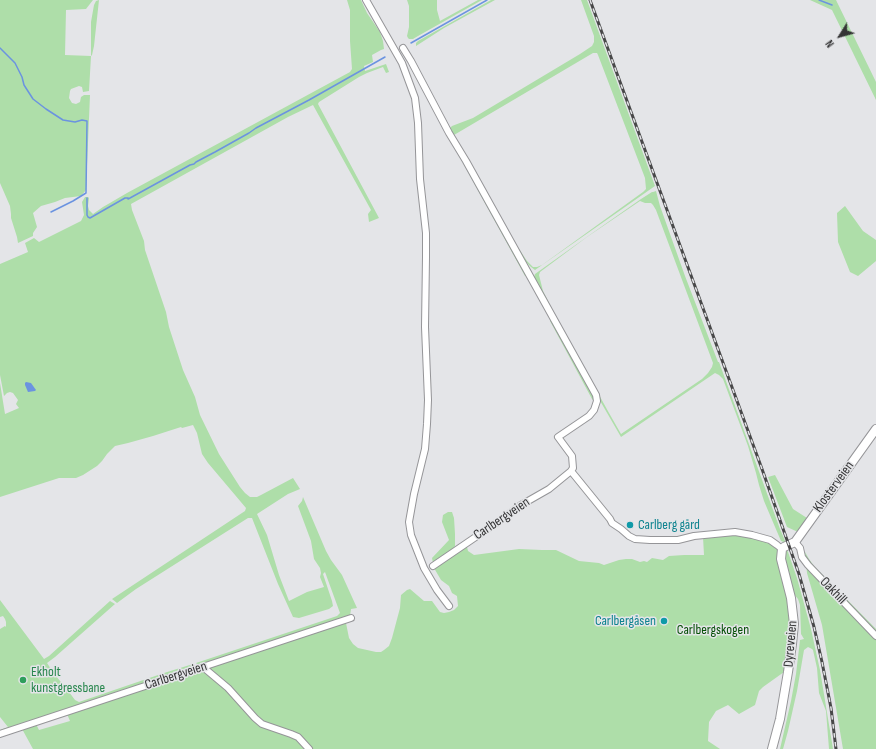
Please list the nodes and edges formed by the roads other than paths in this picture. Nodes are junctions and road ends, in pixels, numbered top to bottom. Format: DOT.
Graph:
graph roads {
  1 [pos="366,0"];
  2 [pos="403,48"];
  3 [pos="876,429"];
  4 [pos="571,471"];
  5 [pos="793,543"];
  6 [pos="782,549"];
  7 [pos="433,566"];
  8 [pos="449,606"];
  9 [pos="352,618"];
  10 [pos="876,636"];
  11 [pos="203,667"];
  12 [pos="0,734"];
  13 [pos="309,749"];
  14 [pos="772,749"];
  1 -- 8 [label="street"];
  2 -- 4 [label="street"];
  3 -- 5 [label="main road, Klosterveien"];
  4 -- 6 [label="street"];
  4 -- 7 [label="street, Carlbergveien"];
  5 -- 6 [label="main road"];
  5 -- 10 [label="street, Oakhill"];
  6 -- 14 [label="main road, Dyreveien"];
  9 -- 11 [label="street, Carlbergveien"];
  11 -- 12 [label="street, Carlbergveien"];
  11 -- 13 [label="street"];
}
